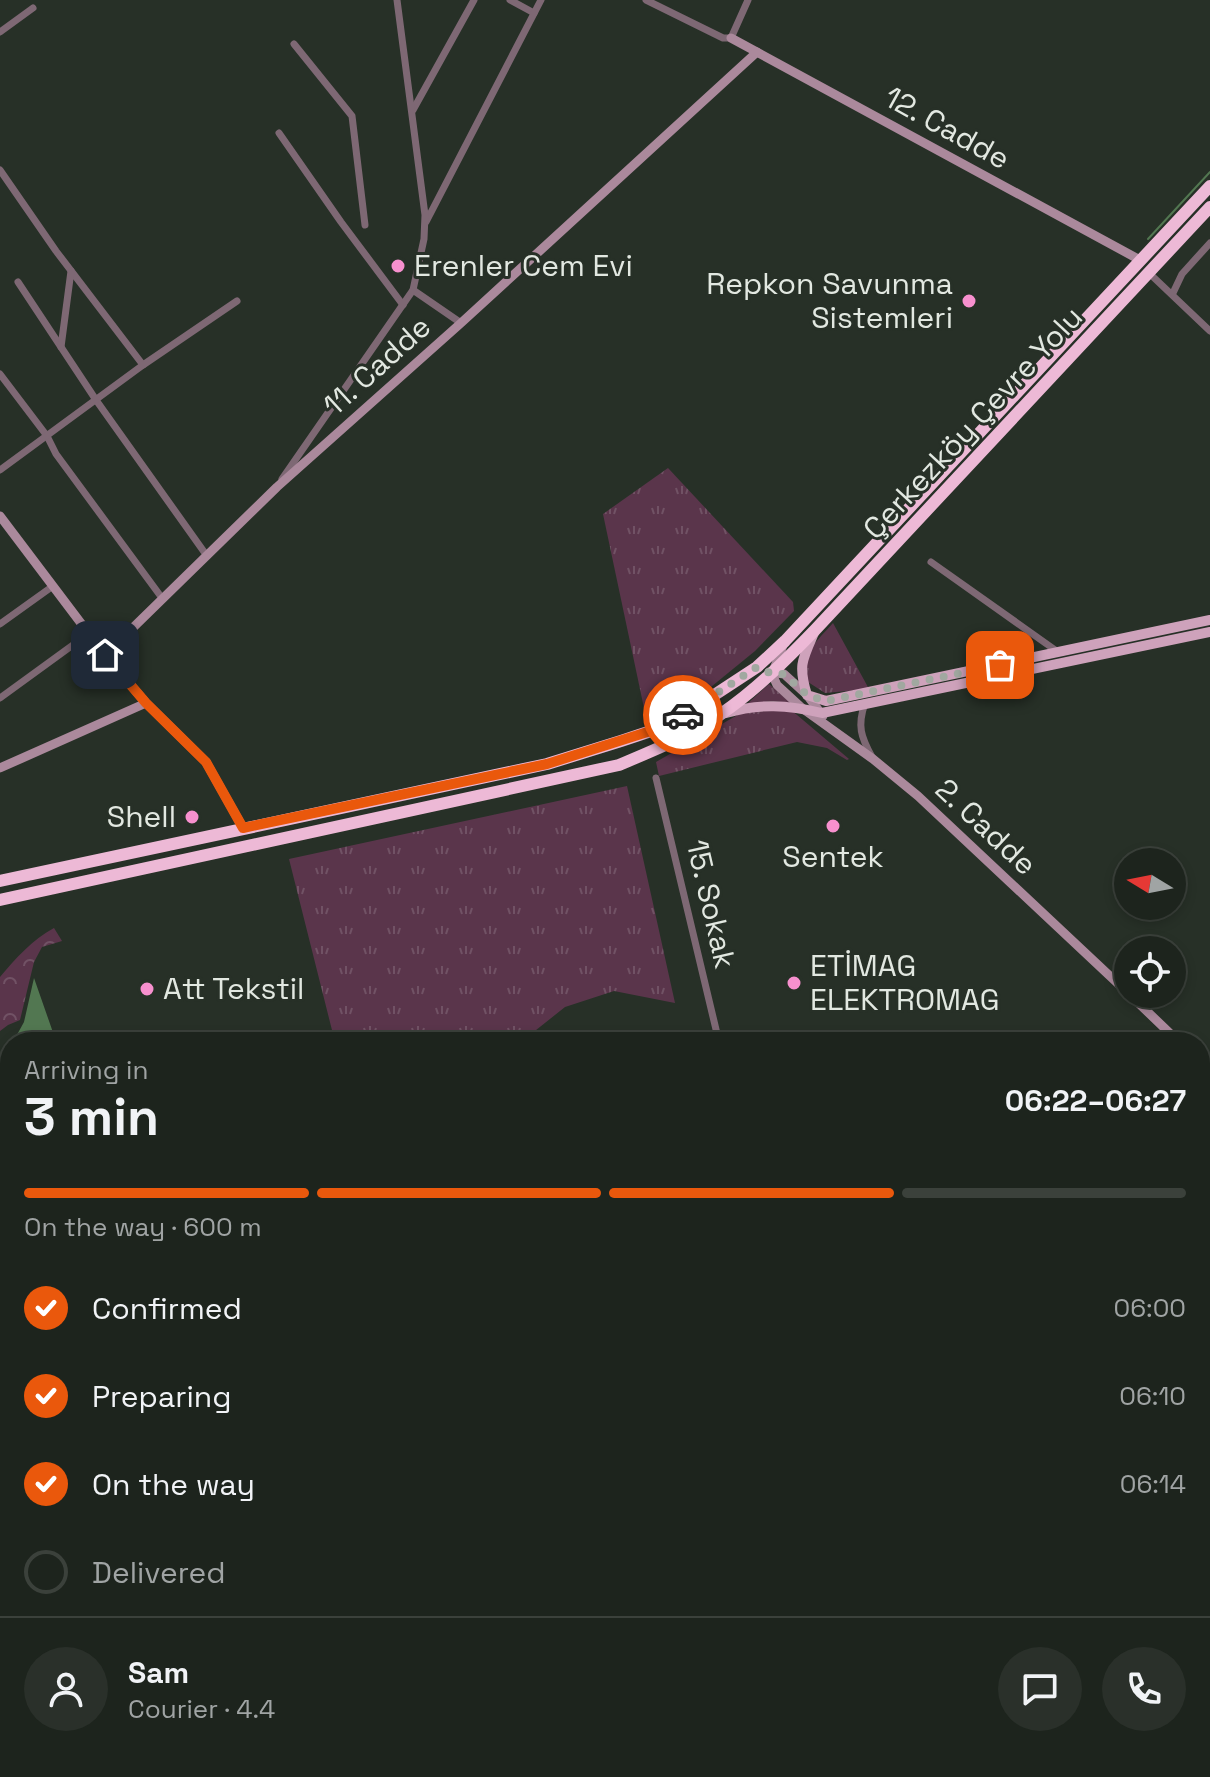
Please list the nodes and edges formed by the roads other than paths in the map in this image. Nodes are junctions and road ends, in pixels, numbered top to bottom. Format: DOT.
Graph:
graph roads {
  1 [pos="397,0"];
  2 [pos="474,0"];
  3 [pos="510,0"];
  4 [pos="541,0"];
  5 [pos="646,0"];
  6 [pos="748,0"];
  7 [pos="33,8"];
  8 [pos="534,13"];
  9 [pos="0,32"];
  10 [pos="731,38"];
  11 [pos="294,44"];
  12 [pos="757,52"];
  13 [pos="412,112"];
  14 [pos="279,133"];
  15 [pos="0,170"];
  16 [pos="1210,186"];
  17 [pos="1210,207"];
  18 [pos="425,223"];
  19 [pos="365,225"];
  20 [pos="1210,243"];
  21 [pos="1140,260"];
  22 [pos="71,271"];
  23 [pos="1149,273"];
  24 [pos="18,282"];
  25 [pos="413,290"];
  26 [pos="1173,293"];
  27 [pos="237,301"];
  28 [pos="403,305"];
  29 [pos="461,323"];
  30 [pos="1210,331"];
  31 [pos="61,347"];
  32 [pos="143,365"];
  33 [pos="0,374"];
  34 [pos="96,400"];
  35 [pos="47,436"];
  36 [pos="0,470"];
  37 [pos="277,487"];
  38 [pos="0,516"];
  39 [pos="207,556"];
  40 [pos="931,562"];
  41 [pos="53,586"];
  42 [pos="162,598"];
  43 [pos="1210,620"];
  44 [pos="0,624"];
  45 [pos="815,630"];
  46 [pos="1210,632"];
  47 [pos="88,634"];
  48 [pos="785,641"];
  49 [pos="1058,652"];
  50 [pos="105,655"];
  51 [pos="757,667"];
  52 [pos="772,674"];
  53 [pos="807,695"];
  54 [pos="0,698"];
  55 [pos="826,701"];
  56 [pos="146,703"];
  57 [pos="865,703"];
  58 [pos="802,708"];
  59 [pos="822,713"];
  60 [pos="720,715"];
  61 [pos="826,727"];
  62 [pos="873,759"];
  63 [pos="0,768"];
  64 [pos="656,778"];
  65 [pos="243,828"];
  66 [pos="0,881"];
  67 [pos="0,900"];
  68 [pos="1114,980"];
  69 [pos="1144,1008"];
  70 [pos="717,1032"];
  71 [pos="1169,1032"];
  1 -- 13 [label="street"];
  2 -- 13 [label="street"];
  3 -- 8 [label="street"];
  4 -- 8 [label="street"];
  5 -- 10 [label="street"];
  6 -- 10 [label="street"];
  7 -- 9 [label="street"];
  8 -- 18 [label="street"];
  10 -- 12 [label="street, 12. Cadde"];
  11 -- 19 [label="street"];
  12 -- 21 [label="street, 12. Cadde"];
  12 -- 29 [label="street, 11. Cadde"];
  13 -- 18 [label="street"];
  14 -- 28 [label="street"];
  15 -- 22 [label="street"];
  16 -- 21 [label="highway"];
  17 -- 23 [label="highway, Çerkezköy Çevre Yolu"];
  18 -- 25 [label="street"];
  20 -- 26 [label="street"];
  21 -- 48 [label="highway"];
  22 -- 31 [label="street"];
  22 -- 32 [label="street"];
  23 -- 26 [label="street"];
  23 -- 45 [label="highway, Çerkezköy Çevre Yolu"];
  24 -- 31 [label="street"];
  25 -- 28 [label="street"];
  25 -- 29 [label="street"];
  26 -- 30 [label="street"];
  27 -- 32 [label="street"];
  28 -- 37 [label="street"];
  29 -- 37 [label="street, 11. Cadde"];
  31 -- 34 [label="street"];
  32 -- 34 [label="street"];
  33 -- 35 [label="street"];
  34 -- 35 [label="street"];
  34 -- 39 [label="street"];
  35 -- 36 [label="street"];
  35 -- 42 [label="street"];
  37 -- 39 [label="street, 11. Cadde"];
  38 -- 41 [label="street"];
  39 -- 42 [label="street, 11. Cadde"];
  40 -- 49 [label="street"];
  41 -- 44 [label="street"];
  41 -- 47 [label="street"];
  42 -- 50 [label="street, 11. Cadde"];
  43 -- 49 [label="main road"];
  45 -- 52 [label="highway, Çerkezköy Çevre Yolu"];
  45 -- 53 [label="main road"];
  46 -- 57 [label="main road"];
  47 -- 50 [label="street"];
  47 -- 54 [label="street"];
  48 -- 51 [label="highway"];
  48 -- 52 [label="street"];
  49 -- 55 [label="main road"];
  50 -- 56 [label="street"];
  51 -- 52 [label="street"];
  51 -- 65 [label="highway"];
  52 -- 53 [label="street"];
  52 -- 58 [label="street, 2. Cadde"];
  52 -- 60 [label="highway, Çerkezköy Çevre Yolu"];
  53 -- 55 [label="main road"];
  53 -- 59 [label="street"];
  55 -- 59 [label="street"];
  56 -- 63 [label="street"];
  56 -- 65 [label="street"];
  57 -- 59 [label="main road"];
  57 -- 62 [label="street"];
  58 -- 59 [label="main road"];
  58 -- 60 [label="main road"];
  58 -- 61 [label="street, 2. Cadde"];
  59 -- 61 [label="street"];
  60 -- 67 [label="highway, Çerkezköy Çevre Yolu"];
  61 -- 62 [label="street, 2. Cadde"];
  62 -- 68 [label="street, 2. Cadde"];
  64 -- 70 [label="street, 15. Sokak"];
  65 -- 66 [label="highway"];
  69 -- 71 [label="street, 2. Cadde"];
}
